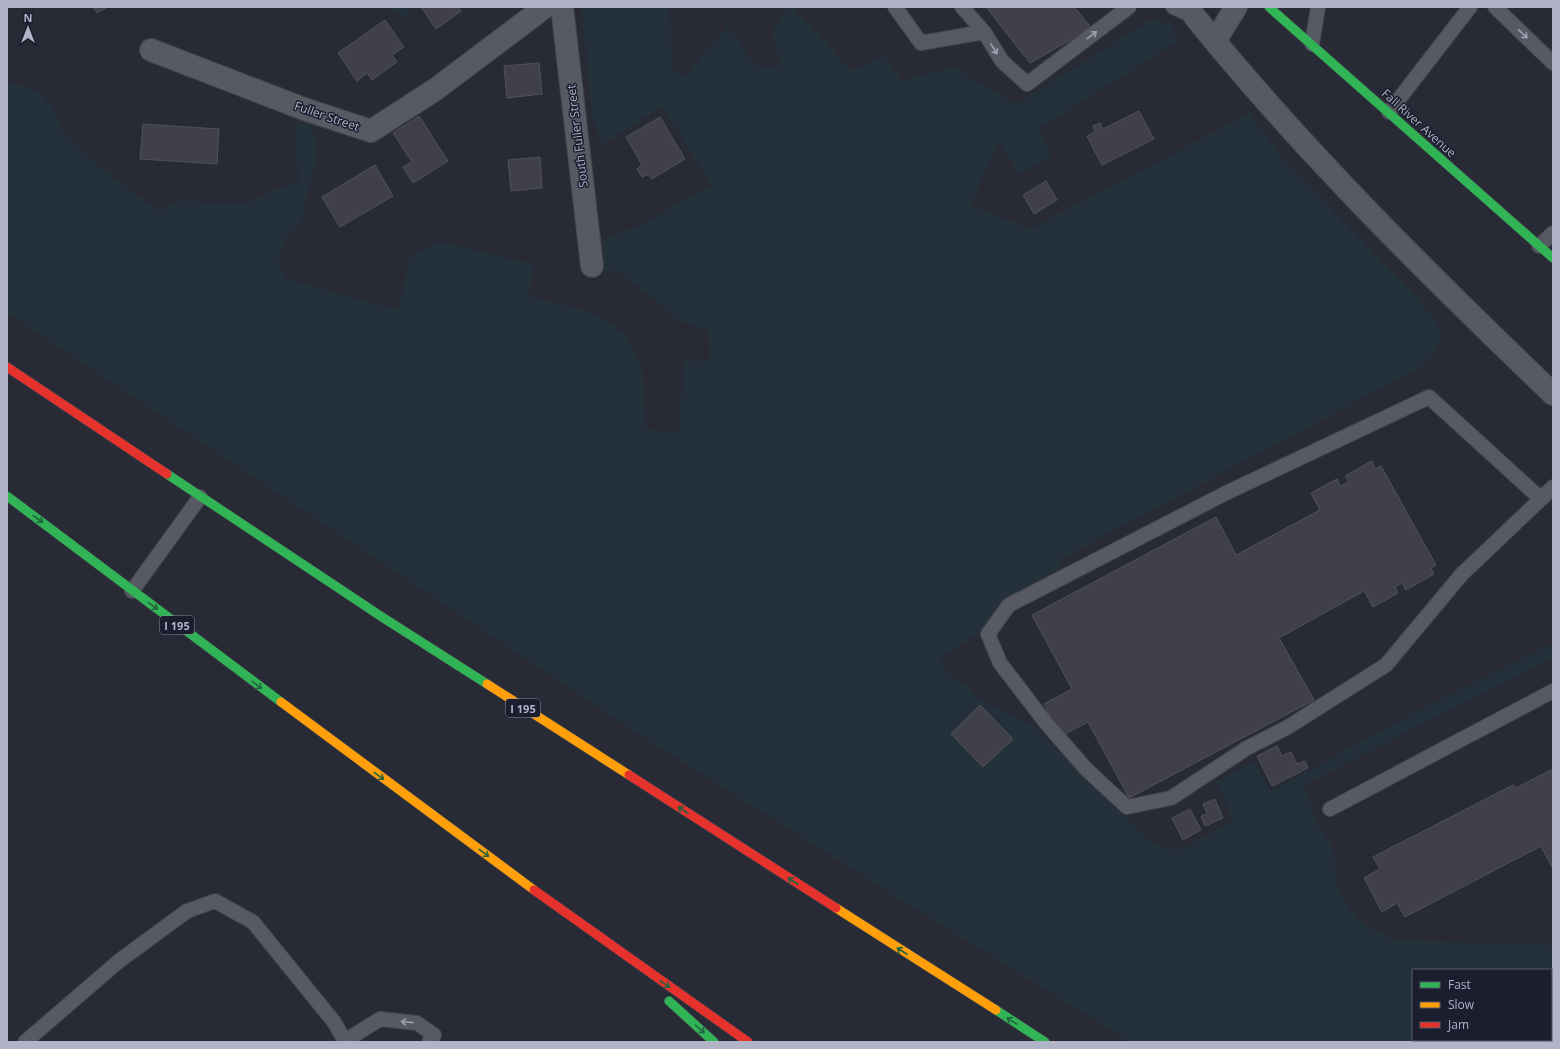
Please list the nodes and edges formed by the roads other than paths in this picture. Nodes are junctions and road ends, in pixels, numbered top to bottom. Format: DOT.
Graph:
graph roads {
  1 [pos="545,7"];
  2 [pos="562,7"];
  3 [pos="895,7"];
  4 [pos="962,7"];
  5 [pos="1129,7"];
  6 [pos="1173,7"];
  7 [pos="1236,7"];
  8 [pos="1270,7"];
  9 [pos="1318,7"];
  10 [pos="1470,7"];
  11 [pos="1495,7"];
  12 [pos="1196,17"];
  13 [pos="984,32"];
  14 [pos="1215,41"];
  15 [pos="1312,44"];
  16 [pos="152,50"];
  17 [pos="1553,63"];
  18 [pos="1389,112"];
  19 [pos="1553,233"];
  20 [pos="1539,246"];
  21 [pos="1553,258"];
  22 [pos="592,266"];
  23 [pos="7,367"];
  24 [pos="1553,394"];
  25 [pos="1553,487"];
  26 [pos="7,496"];
  27 [pos="200,497"];
  28 [pos="1541,499"];
  29 [pos="132,591"];
  30 [pos="1553,691"];
  31 [pos="1330,809"];
  32 [pos="598,938"];
  33 [pos="650,984"];
  34 [pos="662,995"];
  35 [pos="344,1041"];
  36 [pos="25,1042"];
  37 [pos="429,1042"];
  38 [pos="714,1042"];
  39 [pos="748,1042"];
  40 [pos="1045,1042"];
  1 -- 16 [label="street, Fuller Street"];
  2 -- 22 [label="street, South Fuller Street"];
  3 -- 13 [label="lane"];
  4 -- 13 [label="lane"];
  13 -- 5 [label="lane, one-way"];
  6 -- 12 [label="lane"];
  7 -- 14 [label="street"];
  8 -- 15 [label="main road, Fall River Avenue"];
  9 -- 15 [label="lane"];
  10 -- 18 [label="lane"];
  11 -- 17 [label="lane, one-way"];
  12 -- 14 [label="street"];
  14 -- 24 [label="street"];
  15 -- 18 [label="main road, Fall River Avenue"];
  18 -- 20 [label="main road, Fall River Avenue"];
  19 -- 20 [label="lane"];
  20 -- 21 [label="main road, Fall River Avenue"];
  23 -- 27 [label="main road, I 195"];
  25 -- 28 [label="lane"];
  26 -- 29 [label="main road, I 195, one-way"];
  27 -- 29 [label="lane"];
  40 -- 27 [label="main road, I 195, one-way"];
  28 -- 28 [label="lane"];
  29 -- 32 [label="main road, I 195, one-way"];
  30 -- 31 [label="lane"];
  32 -- 33 [label="main road"];
  32 -- 39 [label="main road, I 195, one-way"];
  34 -- 38 [label="main road, one-way"];
  35 -- 36 [label="lane"];
  37 -- 35 [label="lane, one-way"];
}
